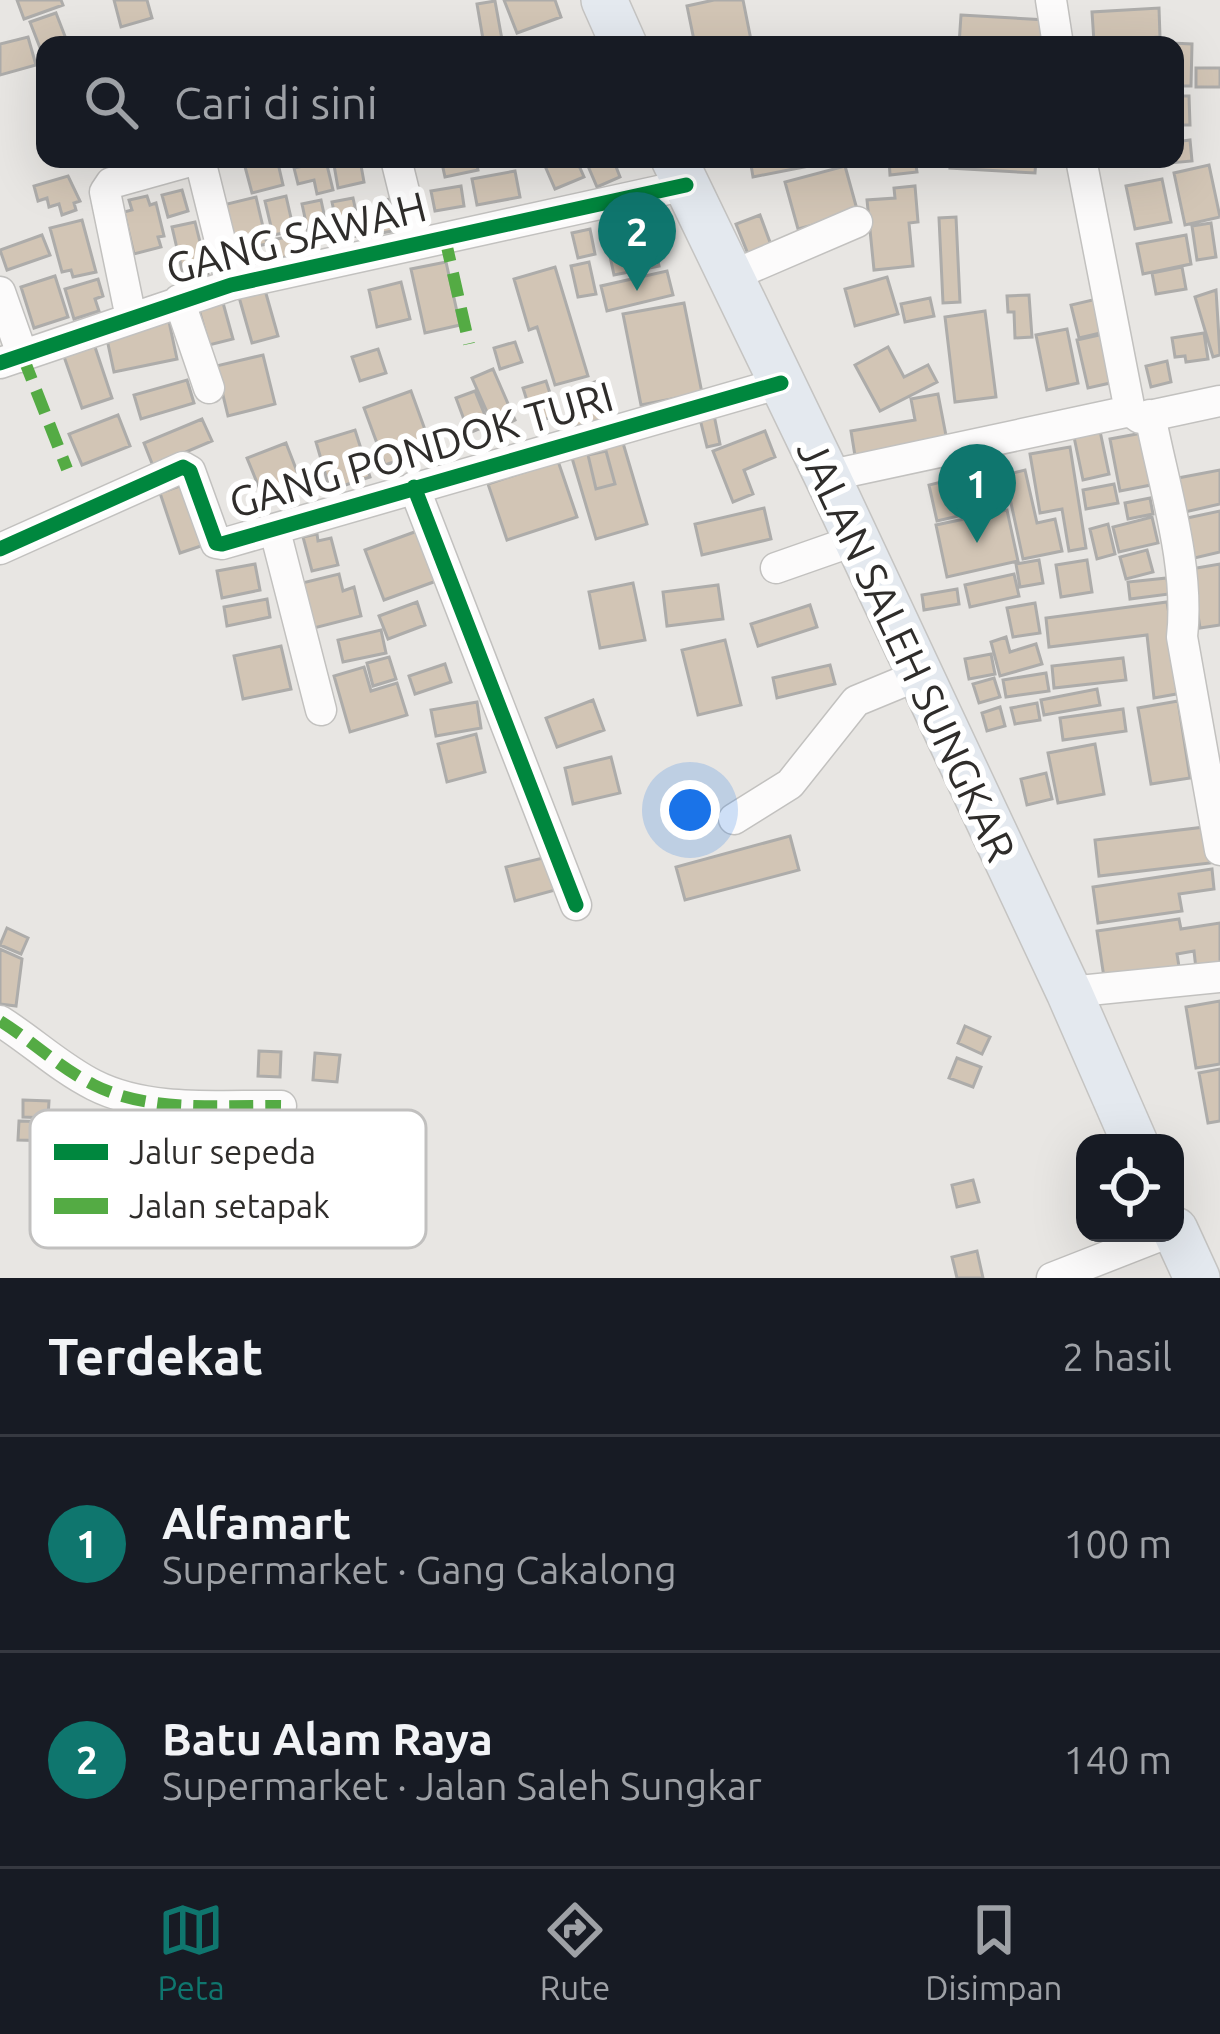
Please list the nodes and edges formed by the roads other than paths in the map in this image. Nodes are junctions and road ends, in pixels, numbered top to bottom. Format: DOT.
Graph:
graph roads {
  1 [pos="604,0"];
  2 [pos="1051,0"];
  3 [pos="620,36"];
  4 [pos="1057,36"];
  5 [pos="165,168"];
  6 [pos="202,168"];
  7 [pos="398,168"];
  8 [pos="1083,168"];
  9 [pos="680,172"];
  10 [pos="857,222"];
  11 [pos="417,244"];
  12 [pos="729,277"];
  13 [pos="230,285"];
  14 [pos="0,292"];
  15 [pos="179,300"];
  16 [pos="131,318"];
  17 [pos="12,360"];
  18 [pos="781,383"];
  19 [pos="208,388"];
  20 [pos="1220,400"];
  21 [pos="1140,413"];
  22 [pos="827,476"];
  23 [pos="414,487"];
  24 [pos="275,531"];
  25 [pos="856,540"];
  26 [pos="0,549"];
  27 [pos="776,568"];
  28 [pos="919,675"];
  29 [pos="321,710"];
  30 [pos="734,819"];
  31 [pos="1220,850"];
  32 [pos="576,904"];
  33 [pos="1220,976"];
  34 [pos="1069,992"];
  35 [pos="0,1021"];
  36 [pos="281,1106"];
  37 [pos="1131,1134"];
  38 [pos="1143,1242"];
  39 [pos="1177,1242"];
  40 [pos="1052,1278"];
  41 [pos="1197,1278"];
  1 -- 3 [label="highway"];
  2 -- 4 [label="street"];
  5 -- 16 [label="street"];
  6 -- 13 [label="street"];
  7 -- 11 [label="street"];
  8 -- 21 [label="street"];
  9 -- 11 [label="street, GANG SAWAH"];
  9 -- 12 [label="highway, JALAN SALEH SUNGKAR"];
  10 -- 12 [label="street"];
  11 -- 13 [label="street, GANG SAWAH"];
  12 -- 18 [label="highway, JALAN SALEH SUNGKAR"];
  13 -- 15 [label="street, GANG SAWAH"];
  14 -- 17 [label="street"];
  15 -- 16 [label="street, GANG SAWAH"];
  15 -- 19 [label="street"];
  16 -- 17 [label="street, GANG SAWAH"];
  18 -- 22 [label="highway, JALAN SALEH SUNGKAR"];
  18 -- 23 [label="street, GANG PONDOK TURI"];
  20 -- 21 [label="street"];
  21 -- 22 [label="street"];
  21 -- 31 [label="street"];
  22 -- 25 [label="highway, JALAN SALEH SUNGKAR"];
  23 -- 24 [label="street, GANG PONDOK TURI"];
  23 -- 32 [label="street"];
  24 -- 26 [label="street, GANG PONDOK TURI"];
  24 -- 29 [label="street"];
  25 -- 27 [label="street"];
  25 -- 28 [label="highway, JALAN SALEH SUNGKAR"];
  28 -- 30 [label="street"];
  28 -- 34 [label="highway, JALAN SALEH SUNGKAR"];
  33 -- 34 [label="street"];
  34 -- 37 [label="highway, JALAN SALEH SUNGKAR"];
  35 -- 36 [label="street"];
  38 -- 40 [label="street"];
  39 -- 41 [label="highway"];
}
